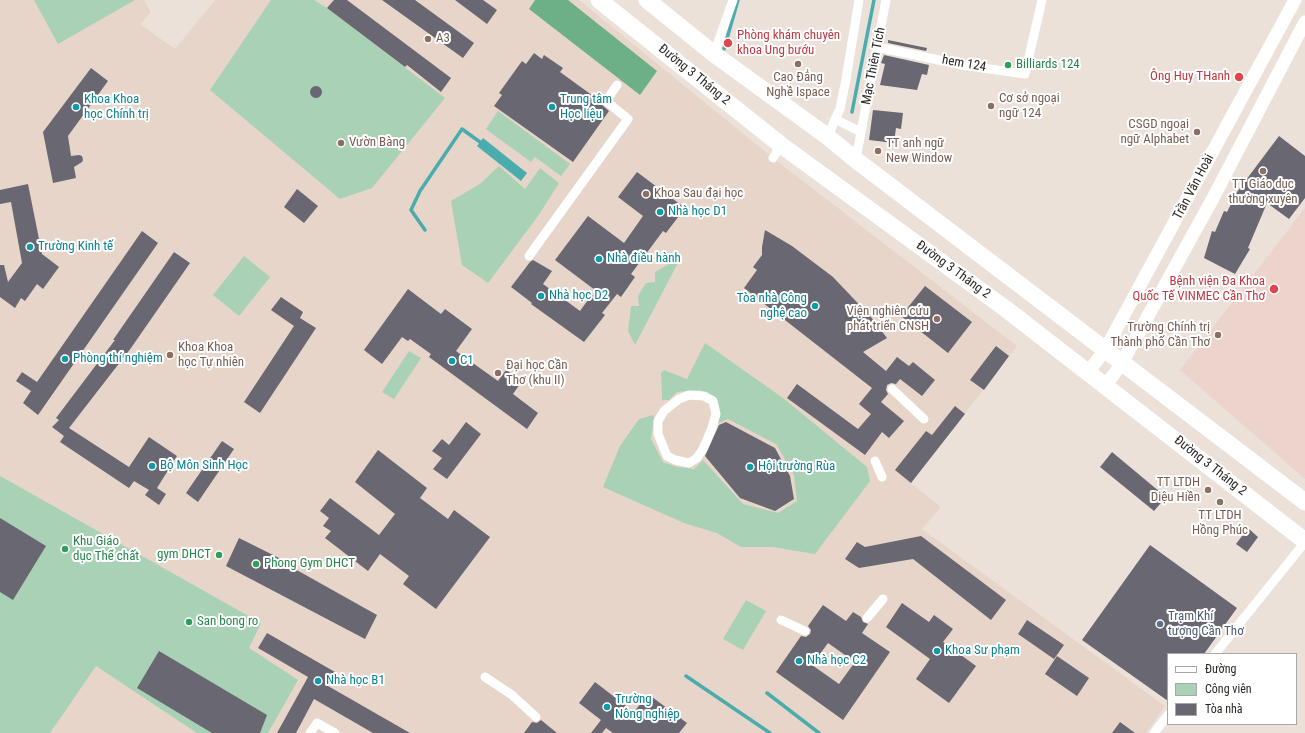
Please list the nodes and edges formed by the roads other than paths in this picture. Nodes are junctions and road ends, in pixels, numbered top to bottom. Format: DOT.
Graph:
graph roads {
  1 [pos="600,0"];
  2 [pos="647,0"];
  3 [pos="733,0"];
  4 [pos="859,0"];
  5 [pos="886,0"];
  6 [pos="1042,0"];
  7 [pos="1295,0"];
  8 [pos="1305,22"];
  9 [pos="877,47"];
  10 [pos="714,54"];
  11 [pos="618,85"];
  12 [pos="835,119"];
  13 [pos="861,132"];
  14 [pos="828,137"];
  15 [pos="856,160"];
  16 [pos="1193,189"];
  17 [pos="1212,200"];
  18 [pos="529,256"];
  19 [pos="1106,350"];
  20 [pos="1122,363"];
  21 [pos="1089,371"];
  22 [pos="1106,385"];
  23 [pos="892,389"];
  24 [pos="924,419"];
  25 [pos="703,448"];
  26 [pos="875,461"];
  27 [pos="882,477"];
  28 [pos="1305,502"];
  29 [pos="1305,541"];
  30 [pos="883,599"];
  31 [pos="867,618"];
  32 [pos="781,620"];
  33 [pos="805,631"];
  34 [pos="1216,653"];
  35 [pos="485,676"];
  36 [pos="1167,715"];
  37 [pos="536,717"];
  38 [pos="310,733"];
  39 [pos="335,733"];
  40 [pos="1154,733"];
  1 -- 21 [label="highway, Đường 3 Tháng 2"];
  2 -- 10 [label="highway"];
  3 -- 10 [label="street"];
  4 -- 12 [label="street, Mạc Thiên Tích"];
  5 -- 9 [label="street, Mạc Thiên Tích"];
  6 -- 9 [label="street, hem 124"];
  7 -- 16 [label="main road, Trần Văn Hoài"];
  8 -- 17 [label="main road, Trần Văn Hoài"];
  9 -- 13 [label="street, Mạc Thiên Tích"];
  10 -- 14 [label="highway"];
  11 -- 18 [label="street"];
  12 -- 13 [label="street"];
  12 -- 14 [label="street, Mạc Thiên Tích"];
  13 -- 15 [label="street, Mạc Thiên Tích"];
  14 -- 15 [label="highway"];
  15 -- 19 [label="highway"];
  16 -- 17 [label="main road"];
  16 -- 19 [label="main road, Trần Văn Hoài"];
  17 -- 20 [label="main road, Trần Văn Hoài"];
  19 -- 20 [label="highway"];
  19 -- 21 [label="main road, Trần Văn Hoài"];
  20 -- 22 [label="main road, Trần Văn Hoài"];
  20 -- 28 [label="highway"];
  21 -- 22 [label="highway, Đường 3 Tháng 2"];
  22 -- 29 [label="highway, Đường 3 Tháng 2"];
  23 -- 24 [label="street"];
  25 -- 25 [label="street"];
  26 -- 27 [label="street"];
  29 -- 34 [label="street"];
  30 -- 31 [label="street"];
  32 -- 33 [label="street"];
  35 -- 37 [label="street"];
  36 -- 40 [label="street"];
  38 -- 39 [label="street"];
}
